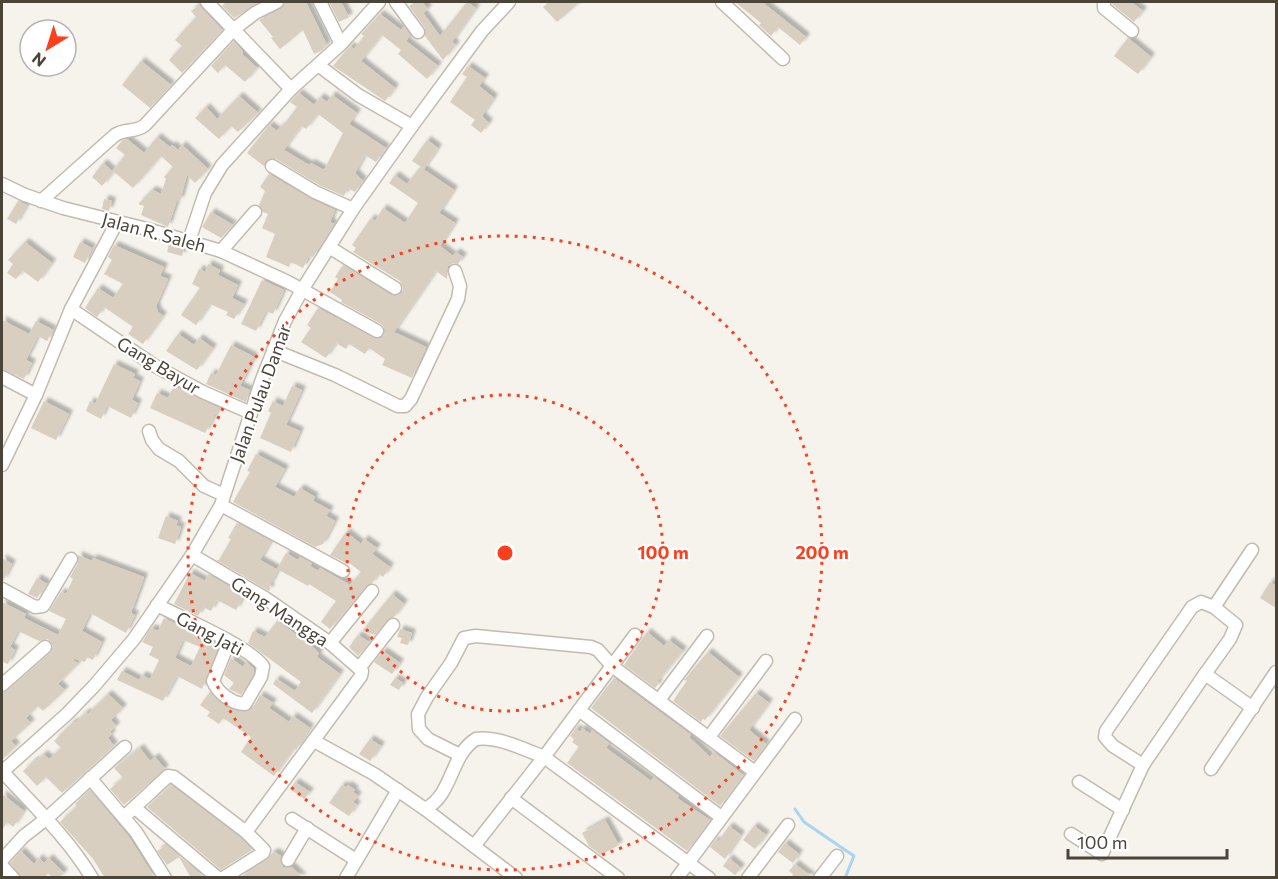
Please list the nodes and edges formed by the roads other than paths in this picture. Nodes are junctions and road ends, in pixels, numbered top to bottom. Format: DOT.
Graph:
graph roads {
  1 [pos="207,2"];
  2 [pos="277,2"];
  3 [pos="320,2"];
  4 [pos="379,2"];
  5 [pos="396,2"];
  6 [pos="509,2"];
  7 [pos="722,2"];
  8 [pos="1104,2"];
  9 [pos="234,29"];
  10 [pos="1132,31"];
  11 [pos="418,32"];
  12 [pos="341,44"];
  13 [pos="783,58"];
  14 [pos="318,65"];
  15 [pos="291,89"];
  16 [pos="412,126"];
  17 [pos="272,166"];
  18 [pos="2,184"];
  19 [pos="41,201"];
  20 [pos="353,209"];
  21 [pos="255,212"];
  22 [pos="117,222"];
  23 [pos="189,241"];
  24 [pos="329,247"];
  25 [pos="221,251"];
  26 [pos="455,272"];
  27 [pos="395,288"];
  28 [pos="302,290"];
  29 [pos="71,309"];
  30 [pos="378,331"];
  31 [pos="273,350"];
  32 [pos="2,377"];
  33 [pos="36,395"];
  34 [pos="251,413"];
  35 [pos="149,431"];
  36 [pos="2,465"];
  37 [pos="223,500"];
  38 [pos="1252,550"];
  39 [pos="192,555"];
  40 [pos="71,559"];
  41 [pos="343,571"];
  42 [pos="2,590"];
  43 [pos="372,591"];
  44 [pos="157,605"];
  45 [pos="1214,607"];
  46 [pos="393,625"];
  47 [pos="635,635"];
  48 [pos="706,636"];
  49 [pos="229,642"];
  50 [pos="330,643"];
  51 [pos="45,647"];
  52 [pos="766,661"];
  53 [pos="612,666"];
  54 [pos="361,670"];
  55 [pos="1276,672"];
  56 [pos="1206,674"];
  57 [pos="3,681"];
  58 [pos="659,700"];
  59 [pos="1252,708"];
  60 [pos="579,710"];
  61 [pos="795,719"];
  62 [pos="709,737"];
  63 [pos="314,741"];
  64 [pos="125,747"];
  65 [pos="460,755"];
  66 [pos="544,757"];
  67 [pos="1143,765"];
  68 [pos="1211,769"];
  69 [pos="2,772"];
  70 [pos="755,772"];
  71 [pos="90,778"];
  72 [pos="1079,782"];
  73 [pos="398,790"];
  74 [pos="511,798"];
  75 [pos="135,808"];
  76 [pos="425,809"];
  77 [pos="1123,810"];
  78 [pos="124,817"];
  79 [pos="722,817"];
  80 [pos="46,819"];
  81 [pos="292,819"];
  82 [pos="788,825"];
  83 [pos="307,828"];
  84 [pos="246,832"];
  85 [pos="1071,834"];
  86 [pos="474,846"];
  87 [pos="837,856"];
  88 [pos="2,860"];
  89 [pos="288,860"];
  90 [pos="356,860"];
  91 [pos="688,862"];
  92 [pos="2,866"];
  93 [pos="13,878"];
  94 [pos="92,878"];
  95 [pos="165,878"];
  96 [pos="218,878"];
  97 [pos="223,878"];
  98 [pos="345,878"];
  99 [pos="516,878"];
  100 [pos="618,878"];
  101 [pos="677,878"];
  102 [pos="709,878"];
  103 [pos="748,878"];
  104 [pos="820,878"];
  1 -- 9 [label="street"];
  2 -- 9 [label="street"];
  3 -- 12 [label="street"];
  4 -- 12 [label="street"];
  5 -- 11 [label="street"];
  6 -- 16 [label="street, Jalan Pulau Damar"];
  7 -- 13 [label="street"];
  8 -- 10 [label="street"];
  9 -- 15 [label="street"];
  9 -- 19 [label="street"];
  12 -- 14 [label="street"];
  14 -- 15 [label="street"];
  14 -- 16 [label="street"];
  15 -- 23 [label="street"];
  16 -- 20 [label="street, Jalan Pulau Damar"];
  17 -- 20 [label="street"];
  18 -- 19 [label="street, Jalan R. Saleh"];
  19 -- 22 [label="street, Jalan R. Saleh"];
  20 -- 24 [label="street, Jalan Pulau Damar"];
  21 -- 25 [label="street"];
  22 -- 23 [label="street, Jalan R. Saleh"];
  22 -- 29 [label="street"];
  23 -- 25 [label="street, Jalan R. Saleh"];
  24 -- 27 [label="street"];
  24 -- 28 [label="street, Jalan Pulau Damar"];
  25 -- 28 [label="street, Jalan R. Saleh"];
  26 -- 31 [label="street"];
  28 -- 30 [label="street, Jalan R. Saleh"];
  28 -- 31 [label="street, Jalan Pulau Damar"];
  29 -- 33 [label="street"];
  29 -- 34 [label="street, Gang Bayur"];
  31 -- 34 [label="street, Jalan Pulau Damar"];
  32 -- 33 [label="street"];
  33 -- 36 [label="street"];
  34 -- 37 [label="street, Jalan Pulau Damar"];
  35 -- 37 [label="street"];
  37 -- 39 [label="street, Jalan Pulau Damar"];
  37 -- 41 [label="street"];
  38 -- 45 [label="street"];
  39 -- 44 [label="street, Jalan Pulau Damar"];
  39 -- 50 [label="street, Gang Mangga"];
  40 -- 42 [label="street"];
  43 -- 50 [label="street"];
  44 -- 49 [label="street, Gang Jati"];
  44 -- 69 [label="street, Jalan Pulau Damar"];
  45 -- 56 [label="street"];
  45 -- 67 [label="street"];
  46 -- 54 [label="street"];
  47 -- 53 [label="street"];
  48 -- 58 [label="street"];
  49 -- 49 [label="street, Gang Jati"];
  50 -- 54 [label="street, Gang Mangga"];
  51 -- 57 [label="street"];
  52 -- 62 [label="street"];
  53 -- 58 [label="street"];
  53 -- 60 [label="street"];
  53 -- 65 [label="street"];
  54 -- 63 [label="street"];
  55 -- 59 [label="street"];
  56 -- 59 [label="street"];
  56 -- 67 [label="street"];
  58 -- 62 [label="street"];
  59 -- 68 [label="street"];
  60 -- 66 [label="street"];
  60 -- 79 [label="street"];
  61 -- 70 [label="street"];
  62 -- 70 [label="street"];
  63 -- 73 [label="street"];
  63 -- 84 [label="street"];
  64 -- 71 [label="street"];
  65 -- 66 [label="street"];
  65 -- 76 [label="street"];
  66 -- 74 [label="street"];
  66 -- 91 [label="street"];
  67 -- 77 [label="street"];
  69 -- 80 [label="street"];
  70 -- 79 [label="street"];
  71 -- 78 [label="street"];
  71 -- 80 [label="street"];
  72 -- 77 [label="street"];
  73 -- 76 [label="street"];
  73 -- 90 [label="street"];
  74 -- 86 [label="street"];
  74 -- 100 [label="street"];
  75 -- 78 [label="street"];
  75 -- 84 [label="street"];
  75 -- 96 [label="street"];
  76 -- 86 [label="street"];
  77 -- 85 [label="street"];
  78 -- 95 [label="street"];
  79 -- 91 [label="street"];
  80 -- 88 [label="street"];
  80 -- 94 [label="street"];
  81 -- 83 [label="street"];
  82 -- 103 [label="street"];
  83 -- 89 [label="street"];
  83 -- 90 [label="street"];
  84 -- 97 [label="street"];
  86 -- 99 [label="street"];
  87 -- 104 [label="street"];
  90 -- 98 [label="street"];
  91 -- 101 [label="street"];
  91 -- 102 [label="street"];
  92 -- 93 [label="street"];
}
